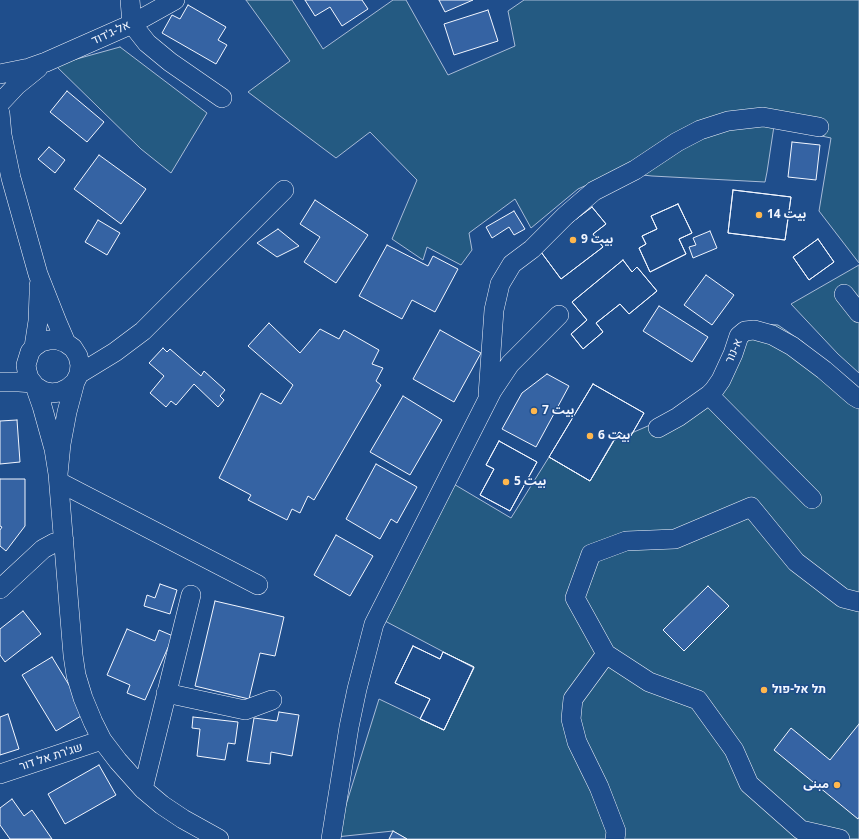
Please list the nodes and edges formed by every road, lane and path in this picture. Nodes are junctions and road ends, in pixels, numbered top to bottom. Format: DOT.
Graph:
graph roads {
  1 [pos="130,0"];
  2 [pos="175,0"];
  3 [pos="132,24"];
  4 [pos="46,62"];
  5 [pos="0,74"];
  6 [pos="222,98"];
  7 [pos="0,102"];
  8 [pos="819,127"];
  9 [pos="0,160"];
  10 [pos="11,178"];
  11 [pos="284,190"];
  12 [pos="38,274"];
  13 [pos="844,294"];
  14 [pos="859,313"];
  15 [pos="559,315"];
  16 [pos="130,342"];
  17 [pos="70,345"];
  18 [pos="31,353"];
  19 [pos="0,374"];
  20 [pos="77,378"];
  21 [pos="0,382"];
  22 [pos="34,385"];
  23 [pos="709,395"];
  24 [pos="859,399"];
  25 [pos="488,400"];
  26 [pos="658,428"];
  27 [pos="59,478"];
  28 [pos="812,499"];
  29 [pos="64,540"];
  30 [pos="258,586"];
  31 [pos="0,589"];
  32 [pos="191,595"];
  33 [pos="859,602"];
  34 [pos="606,654"];
  35 [pos="166,694"];
  36 [pos="272,700"];
  37 [pos="102,740"];
  38 [pos="0,774"];
  39 [pos="143,789"];
  40 [pos="219,839"];
  41 [pos="332,839"];
  42 [pos="615,839"];
  43 [pos="840,839"];
  1 -- 3 [label="street"];
  2 -- 3 [label="street, אל-ג'דוד"];
  3 -- 4 [label="street, אל-ג'דוד"];
  3 -- 6 [label="street"];
  4 -- 5 [label="street, אל-ג'דוד"];
  4 -- 7 [label="street, אל-ג'דוד"];
  7 -- 10 [label="street"];
  8 -- 25 [label="street"];
  9 -- 10 [label="street"];
  10 -- 12 [label="street"];
  11 -- 16 [label="street"];
  12 -- 17 [label="street"];
  12 -- 18 [label="street"];
  13 -- 14 [label="street"];
  15 -- 25 [label="street"];
  16 -- 17 [label="street"];
  16 -- 20 [label="street"];
  17 -- 18 [label="street"];
  17 -- 20 [label="street"];
  18 -- 19 [label="street"];
  18 -- 22 [label="street"];
  20 -- 22 [label="street"];
  20 -- 27 [label="street"];
  21 -- 22 [label="street"];
  22 -- 27 [label="street"];
  23 -- 24 [label="street, א-נור"];
  23 -- 26 [label="street, א-נור"];
  23 -- 28 [label="street"];
  25 -- 41 [label="street"];
  27 -- 29 [label="street"];
  27 -- 30 [label="street"];
  29 -- 31 [label="street"];
  29 -- 37 [label="street"];
  32 -- 35 [label="street"];
  33 -- 34 [label="street"];
  34 -- 42 [label="street"];
  34 -- 43 [label="street"];
  35 -- 36 [label="street"];
  35 -- 39 [label="street"];
  37 -- 38 [label="street, שג'רת אל דור"];
  37 -- 39 [label="street"];
  39 -- 40 [label="street"];
}
